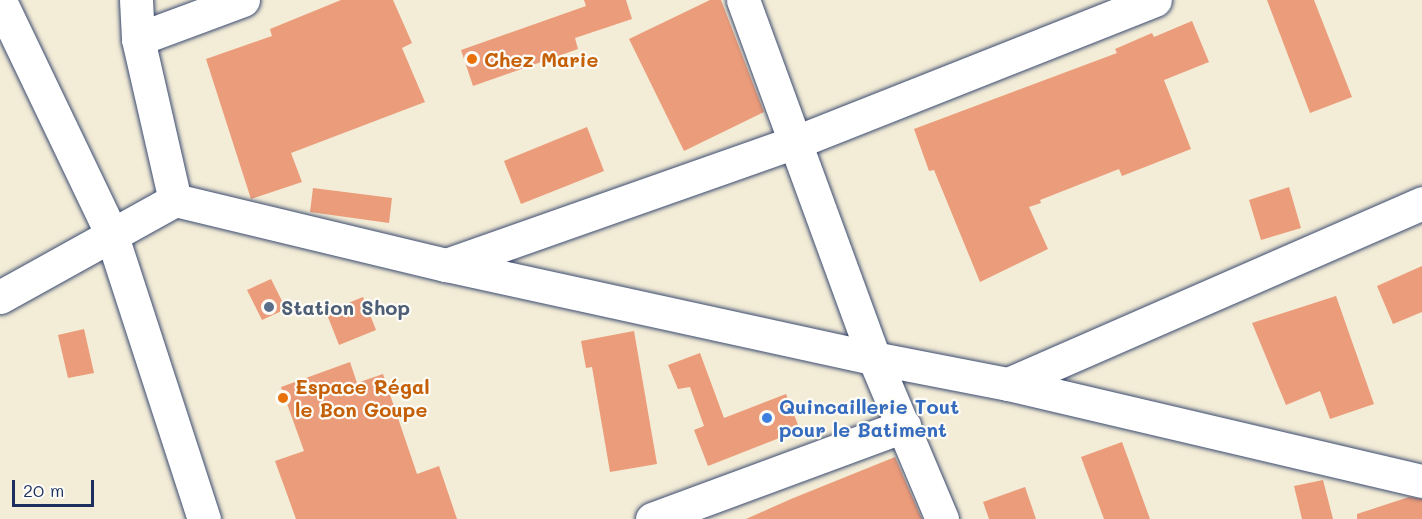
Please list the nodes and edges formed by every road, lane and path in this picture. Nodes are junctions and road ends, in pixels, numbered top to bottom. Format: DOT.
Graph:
graph roads {
  1 [pos="136,0"];
  2 [pos="243,0"];
  3 [pos="743,0"];
  4 [pos="1155,0"];
  5 [pos="0,1"];
  6 [pos="138,39"];
  7 [pos="796,142"];
  8 [pos="175,200"];
  9 [pos="1422,203"];
  10 [pos="111,233"];
  11 [pos="446,265"];
  12 [pos="0,297"];
  13 [pos="874,358"];
  14 [pos="1008,384"];
  15 [pos="904,426"];
  16 [pos="1422,481"];
  17 [pos="204,519"];
  18 [pos="652,519"];
  19 [pos="942,519"];
  1 -- 6 [label="street"];
  2 -- 6 [label="street"];
  3 -- 7 [label="street"];
  4 -- 7 [label="street"];
  5 -- 10 [label="street"];
  6 -- 8 [label="street"];
  7 -- 11 [label="street"];
  7 -- 13 [label="street"];
  8 -- 10 [label="street"];
  8 -- 11 [label="street"];
  9 -- 14 [label="street"];
  10 -- 12 [label="street"];
  10 -- 17 [label="street"];
  11 -- 13 [label="street"];
  13 -- 14 [label="street"];
  13 -- 15 [label="street"];
  14 -- 16 [label="street"];
  15 -- 18 [label="street"];
  15 -- 19 [label="street"];
}
